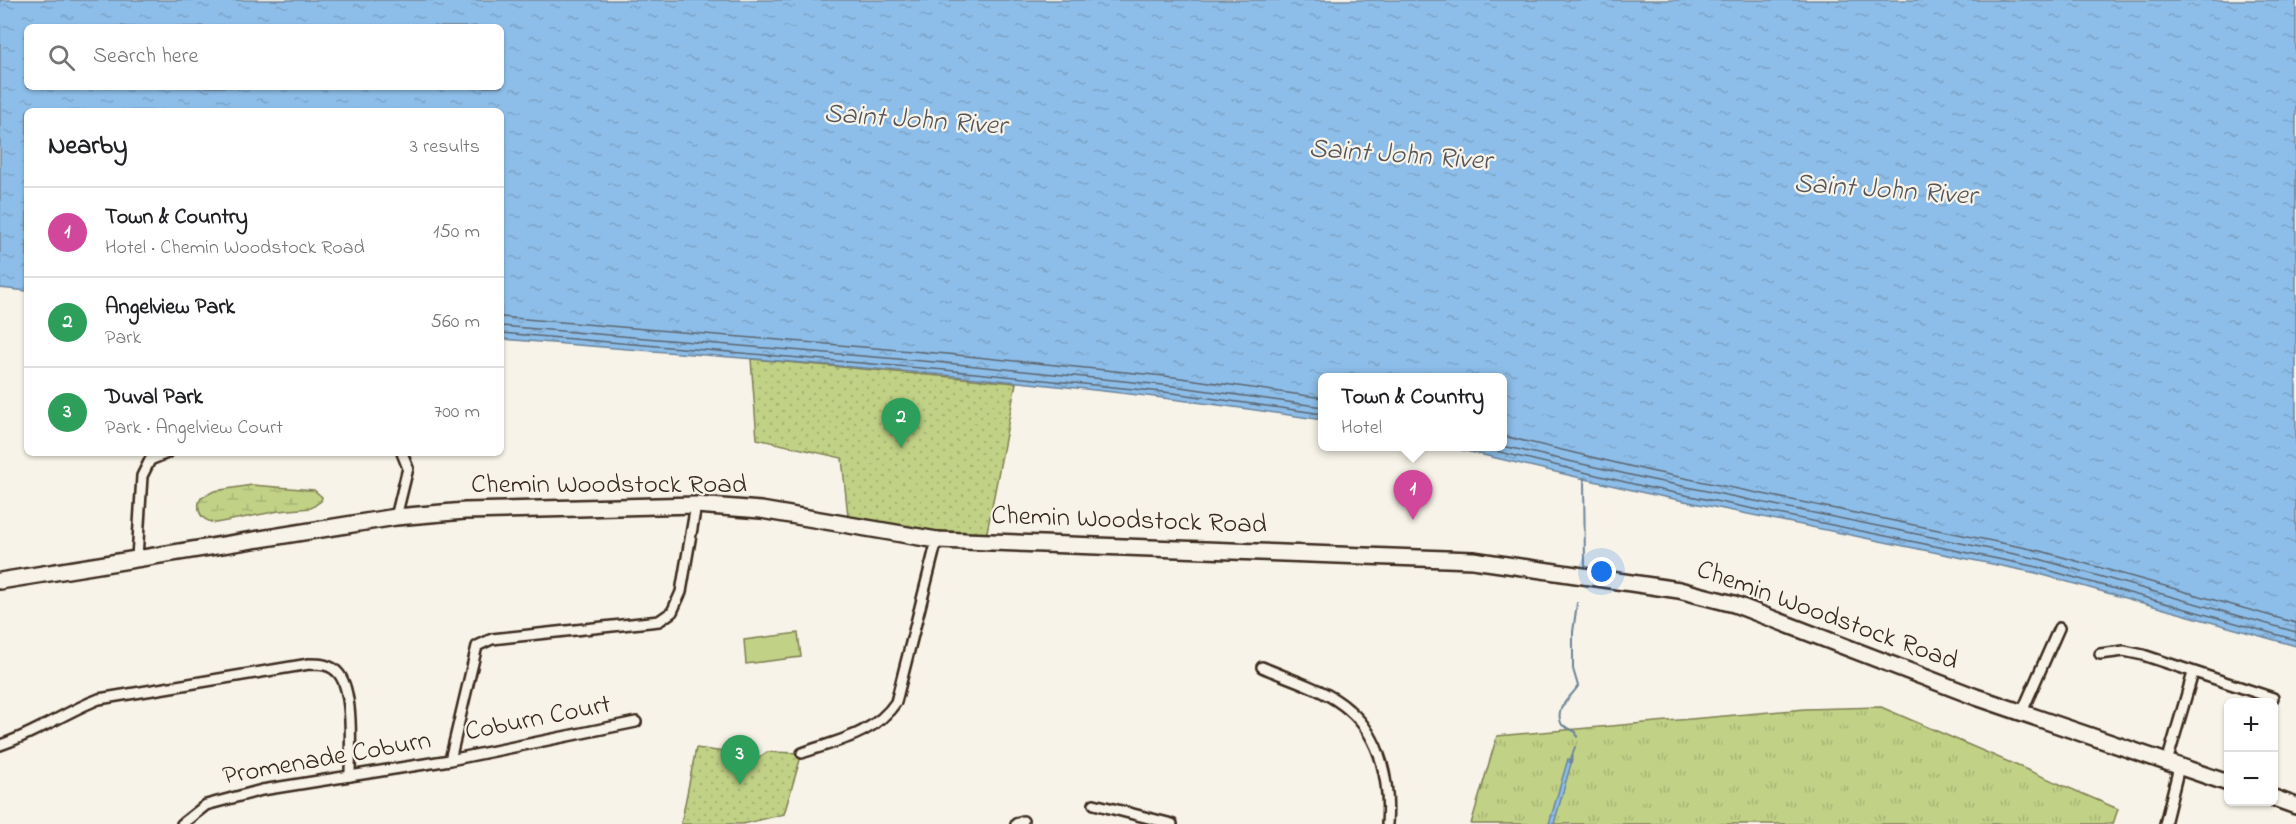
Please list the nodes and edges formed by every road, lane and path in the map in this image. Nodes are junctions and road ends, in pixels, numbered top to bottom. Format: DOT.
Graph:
graph roads {
  1 [pos="160,456"];
  2 [pos="403,456"];
  3 [pos="696,505"];
  4 [pos="396,518"];
  5 [pos="937,540"];
  6 [pos="137,558"];
  7 [pos="0,581"];
  8 [pos="2059,628"];
  9 [pos="2100,654"];
  10 [pos="1262,667"];
  11 [pos="2193,673"];
  12 [pos="2273,698"];
  13 [pos="2022,712"];
  14 [pos="636,722"];
  15 [pos="0,745"];
  16 [pos="802,753"];
  17 [pos="450,760"];
  18 [pos="2173,764"];
  19 [pos="350,776"];
  20 [pos="2224,781"];
  21 [pos="2278,799"];
  22 [pos="1094,804"];
  23 [pos="2296,806"];
  24 [pos="182,824"];
  25 [pos="1172,824"];
  26 [pos="1387,824"];
  27 [pos="2165,824"];
  1 -- 6 [label="street"];
  2 -- 4 [label="street"];
  3 -- 4 [label="main road, Chemin Woodstock Road"];
  3 -- 5 [label="main road, Chemin Woodstock Road"];
  3 -- 17 [label="street"];
  4 -- 6 [label="main road, Chemin Woodstock Road"];
  5 -- 13 [label="main road, Chemin Woodstock Road"];
  5 -- 16 [label="street"];
  6 -- 7 [label="main road, Chemin Woodstock Road"];
  8 -- 13 [label="street"];
  9 -- 11 [label="street"];
  10 -- 26 [label="street"];
  11 -- 12 [label="street"];
  11 -- 18 [label="street"];
  13 -- 18 [label="main road, Chemin Woodstock Road"];
  14 -- 17 [label="street, Coburn Court"];
  15 -- 19 [label="street"];
  17 -- 19 [label="street, Promenade Coburn"];
  18 -- 20 [label="main road, Chemin Woodstock Road"];
  18 -- 27 [label="street"];
  19 -- 24 [label="street, Promenade Coburn"];
  21 -- 23 [label="main road"];
  22 -- 25 [label="street"];
}
